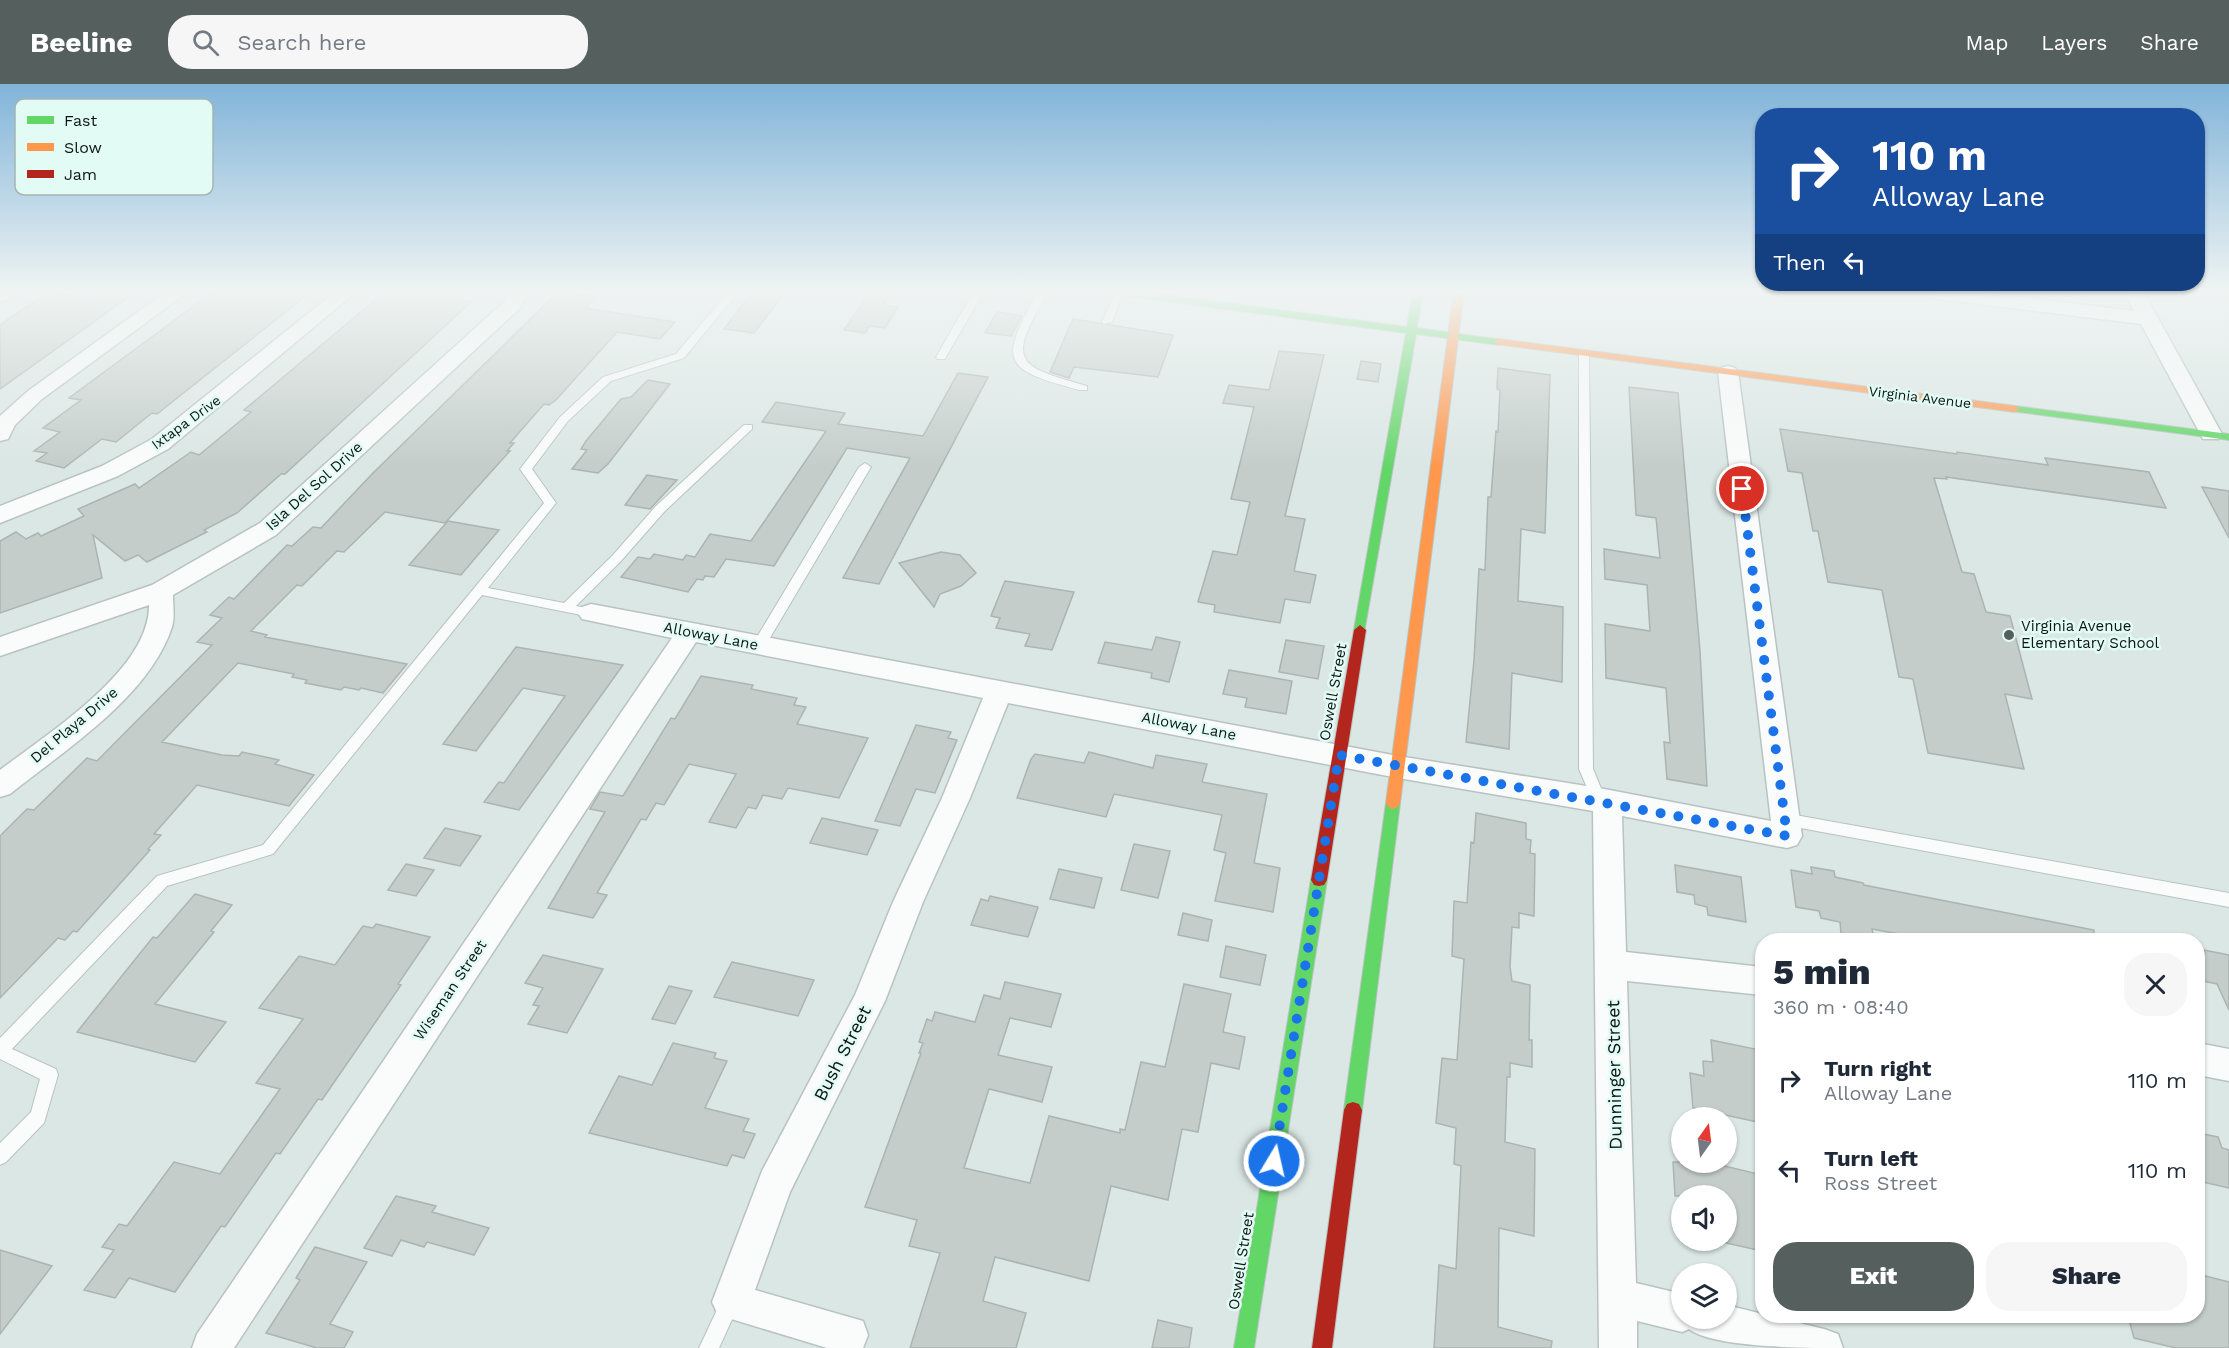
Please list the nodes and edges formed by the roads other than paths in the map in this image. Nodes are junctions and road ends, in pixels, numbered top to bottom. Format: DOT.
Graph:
graph roads {
  1 [pos="98,350"];
  2 [pos="276,350"];
  3 [pos="463,350"];
  4 [pos="685,350"];
  5 [pos="945,350"];
  6 [pos="1016,350"];
  7 [pos="1409,350"];
  8 [pos="1452,350"];
  9 [pos="1560,350"];
  10 [pos="2167,350"];
  11 [pos="1584,353"];
  12 [pos="941,357"];
  13 [pos="1728,372"];
  14 [pos="1083,388"];
  15 [pos="748,427"];
  16 [pos="0,434"];
  17 [pos="2220,436"];
  18 [pos="865,467"];
  19 [pos="0,515"];
  20 [pos="479,590"];
  21 [pos="160,591"];
  22 [pos="579,611"];
  23 [pos="688,632"];
  24 [pos="759,645"];
  25 [pos="0,647"];
  26 [pos="1000,689"];
  27 [pos="1339,755"];
  28 [pos="1398,767"];
  29 [pos="0,786"];
  30 [pos="1603,801"];
  31 [pos="1785,827"];
  32 [pos="2229,900"];
  33 [pos="1612,964"];
  34 [pos="1755,980"];
  35 [pos="0,1051"];
  36 [pos="2205,1060"];
  37 [pos="2229,1065"];
  38 [pos="0,1156"];
  39 [pos="1618,1298"];
  40 [pos="731,1302"];
  41 [pos="1671,1310"];
  42 [pos="1737,1326"];
  43 [pos="849,1335"];
  44 [pos="212,1348"];
  45 [pos="709,1348"];
  46 [pos="1244,1348"];
  47 [pos="1322,1348"];
  48 [pos="1618,1348"];
  49 [pos="1824,1348"];
  1 -- 16 [label="street"];
  2 -- 19 [label="street, Ixtapa Drive"];
  3 -- 21 [label="street, Isla Del Sol Drive"];
  4 -- 20 [label="lane"];
  5 -- 12 [label="lane"];
  6 -- 14 [label="lane"];
  7 -- 27 [label="main road, Oswell Street"];
  8 -- 28 [label="main road"];
  9 -- 11 [label="main road, Virginia Avenue"];
  10 -- 17 [label="street"];
  11 -- 13 [label="main road, Virginia Avenue"];
  11 -- 30 [label="lane"];
  13 -- 17 [label="main road, Virginia Avenue"];
  13 -- 31 [label="street"];
  15 -- 22 [label="lane"];
  18 -- 24 [label="lane"];
  20 -- 22 [label="lane"];
  20 -- 35 [label="lane"];
  21 -- 25 [label="street, Isla Del Sol Drive"];
  21 -- 29 [label="street, Del Playa Drive"];
  22 -- 23 [label="street, Alloway Lane"];
  23 -- 24 [label="street, Alloway Lane"];
  23 -- 44 [label="street, Wiseman Street"];
  24 -- 26 [label="street, Alloway Lane"];
  26 -- 27 [label="street, Alloway Lane"];
  26 -- 40 [label="street, Bush Street"];
  27 -- 28 [label="street, Alloway Lane"];
  27 -- 46 [label="main road, Oswell Street"];
  28 -- 30 [label="street, Alloway Lane"];
  28 -- 47 [label="main road"];
  30 -- 31 [label="street, Alloway Lane"];
  30 -- 33 [label="street, Dunninger Street"];
  31 -- 32 [label="lane"];
  33 -- 34 [label="street"];
  33 -- 39 [label="street, Dunninger Street"];
  35 -- 38 [label="lane"];
  36 -- 37 [label="street"];
  39 -- 41 [label="street"];
  39 -- 48 [label="street, Dunninger Street"];
  40 -- 43 [label="street"];
  40 -- 45 [label="lane"];
  42 -- 49 [label="street"];
}
